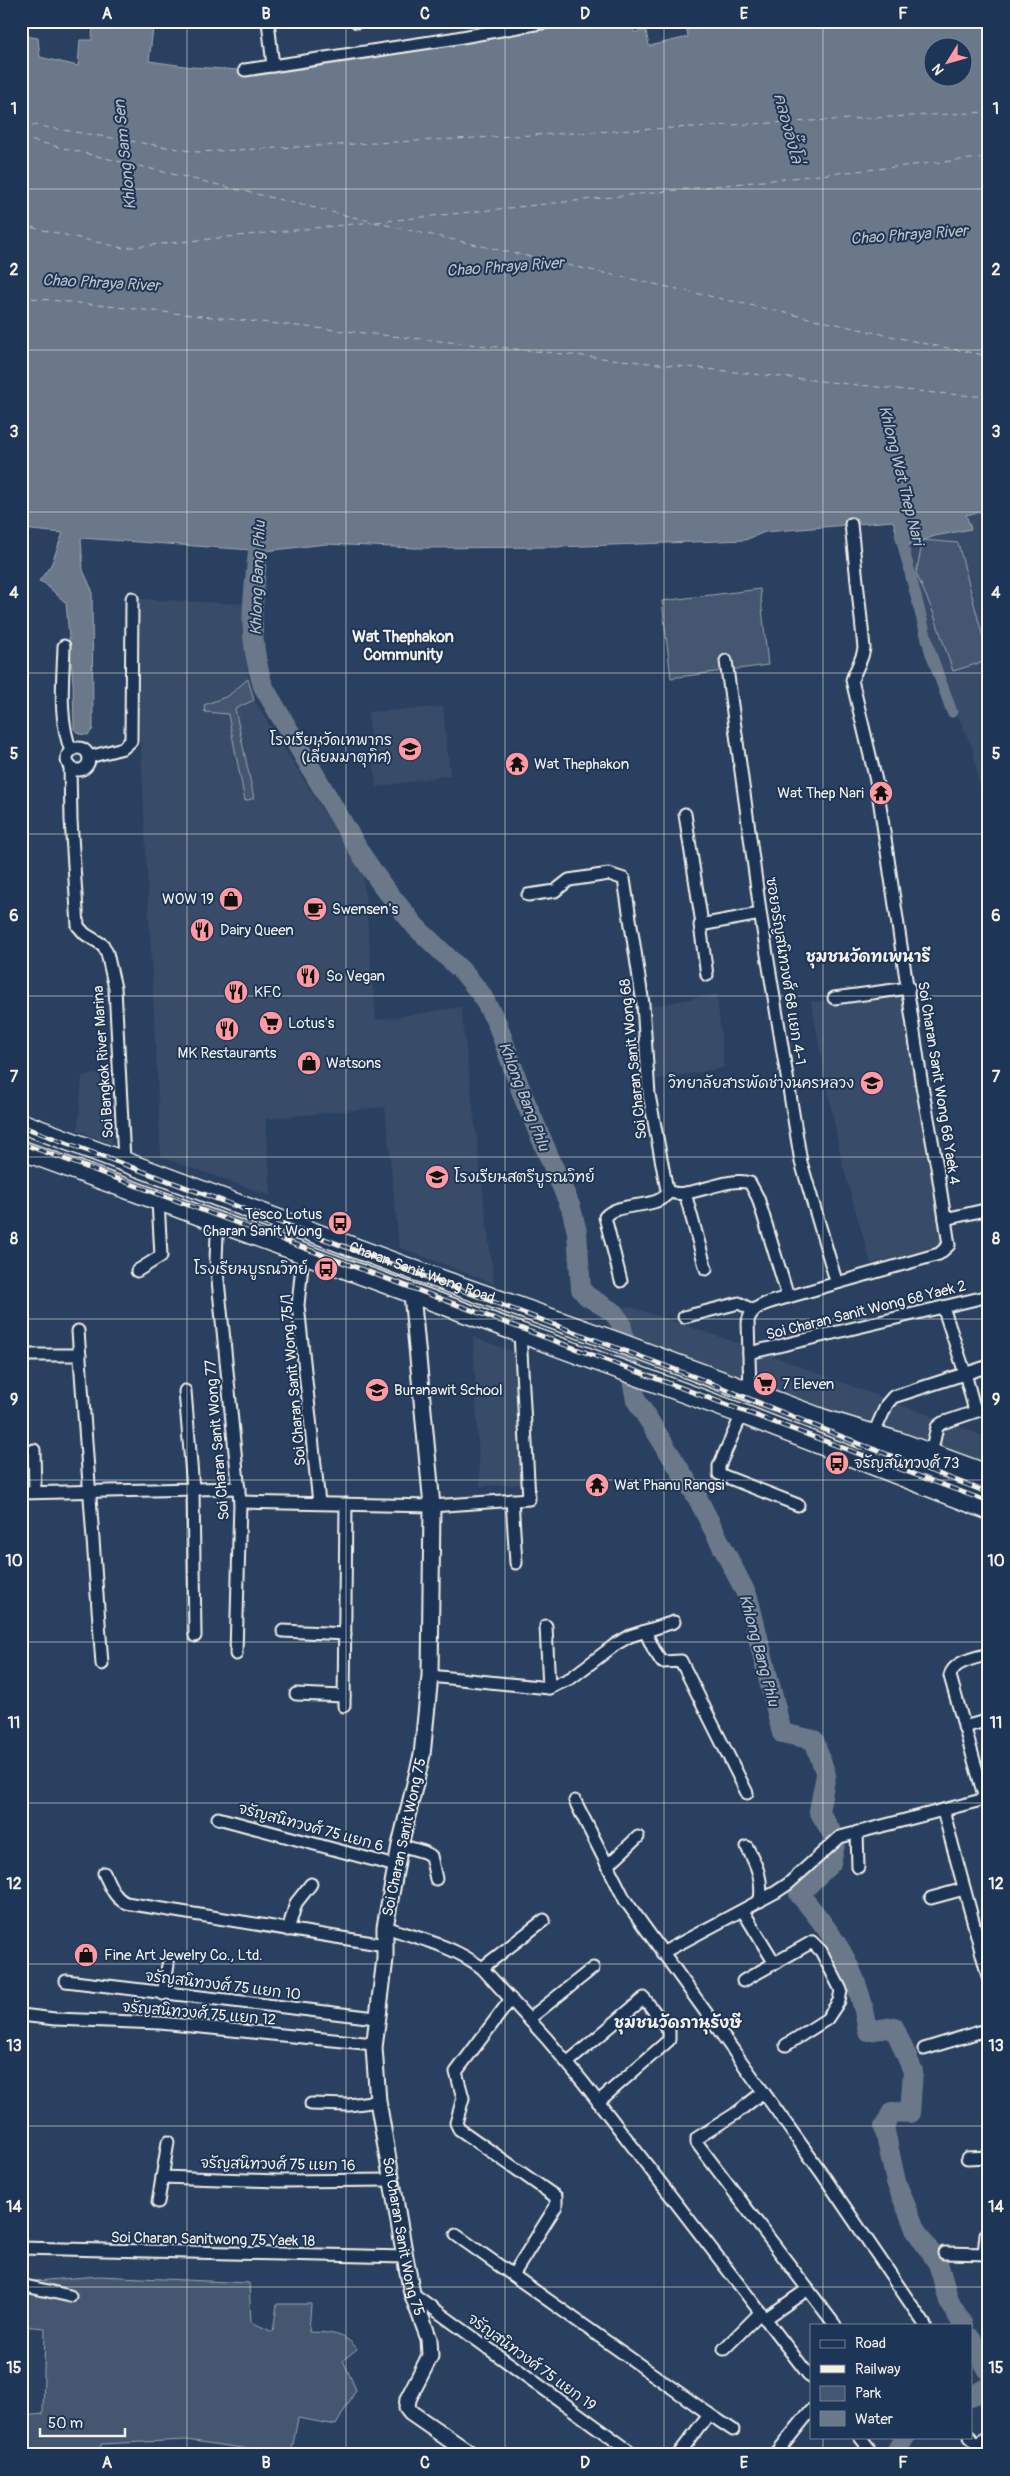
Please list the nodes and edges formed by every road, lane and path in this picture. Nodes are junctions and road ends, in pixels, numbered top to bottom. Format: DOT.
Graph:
graph roads {
  1 [pos="268,21"];
  2 [pos="552,21"];
  3 [pos="273,66"];
  4 [pos="245,70"];
  5 [pos="851,524"];
  6 [pos="132,598"];
  7 [pos="64,646"];
  8 [pos="726,661"];
  9 [pos="71,751"];
  10 [pos="89,757"];
  11 [pos="70,766"];
  12 [pos="685,814"];
  13 [pos="528,895"];
  14 [pos="760,914"];
  15 [pos="702,924"];
  16 [pos="706,975"];
  17 [pos="909,988"];
  18 [pos="834,998"];
  19 [pos="21,1123"];
  20 [pos="21,1150"];
  21 [pos="124,1160"];
  22 [pos="669,1192"];
  23 [pos="685,1193"];
  24 [pos="158,1201"];
  25 [pos="989,1209"];
  26 [pos="945,1219"];
  27 [pos="221,1224"];
  28 [pos="303,1255"];
  29 [pos="706,1269"];
  30 [pos="137,1271"];
  31 [pos="621,1281"];
  32 [pos="836,1281"];
  33 [pos="412,1294"];
  34 [pos="989,1296"];
  35 [pos="788,1297"];
  36 [pos="943,1307"];
  37 [pos="752,1310"];
  38 [pos="684,1318"];
  39 [pos="78,1331"];
  40 [pos="520,1333"];
  41 [pos="749,1354"];
  42 [pos="21,1355"];
  43 [pos="80,1355"];
  44 [pos="989,1366"];
  45 [pos="965,1373"];
  46 [pos="185,1391"];
  47 [pos="750,1392"];
  48 [pos="989,1407"];
  49 [pos="975,1411"];
  50 [pos="742,1414"];
  51 [pos="823,1419"];
  52 [pos="874,1433"];
  53 [pos="816,1441"];
  54 [pos="34,1450"];
  55 [pos="931,1454"];
  56 [pos="989,1475"];
  57 [pos="239,1488"];
  58 [pos="193,1489"];
  59 [pos="91,1490"];
  60 [pos="989,1490"];
  61 [pos="35,1492"];
  62 [pos="21,1493"];
  63 [pos="512,1500"];
  64 [pos="989,1500"];
  65 [pos="240,1502"];
  66 [pos="319,1503"];
  67 [pos="346,1504"];
  68 [pos="798,1505"];
  69 [pos="432,1506"];
  70 [pos="989,1510"];
  71 [pos="516,1562"];
  72 [pos="674,1622"];
  73 [pos="546,1626"];
  74 [pos="282,1631"];
  75 [pos="645,1632"];
  76 [pos="345,1634"];
  77 [pos="195,1636"];
  78 [pos="236,1654"];
  79 [pos="989,1654"];
  80 [pos="102,1664"];
  81 [pos="430,1676"];
  82 [pos="549,1688"];
  83 [pos="296,1694"];
  84 [pos="989,1720"];
  85 [pos="964,1727"];
  86 [pos="746,1792"];
  87 [pos="987,1799"];
  88 [pos="575,1801"];
  89 [pos="943,1810"];
  90 [pos="218,1818"];
  91 [pos="857,1832"];
  92 [pos="638,1837"];
  93 [pos="400,1845"];
  94 [pos="747,1847"];
  95 [pos="396,1866"];
  96 [pos="607,1866"];
  97 [pos="858,1867"];
  98 [pos="104,1873"];
  99 [pos="436,1879"];
  100 [pos="311,1884"];
  101 [pos="964,1889"];
  102 [pos="931,1898"];
  103 [pos="760,1901"];
  104 [pos="743,1911"];
  105 [pos="544,1920"];
  106 [pos="385,1927"];
  107 [pos="288,1930"];
  108 [pos="385,1945"];
  109 [pos="662,1953"];
  110 [pos="774,1962"];
  111 [pos="168,1965"];
  112 [pos="482,1968"];
  113 [pos="593,1968"];
  114 [pos="989,1980"];
  115 [pos="66,1981"];
  116 [pos="743,1981"];
  117 [pos="163,1994"];
  118 [pos="511,2000"];
  119 [pos="21,2015"];
  120 [pos="376,2018"];
  121 [pos="529,2019"];
  122 [pos="989,2029"];
  123 [pos="374,2044"];
  124 [pos="786,2045"];
  125 [pos="924,2049"];
  126 [pos="567,2063"];
  127 [pos="762,2093"];
  128 [pos="378,2101"];
  129 [pos="598,2102"];
  130 [pos="311,2104"];
  131 [pos="168,2142"];
  132 [pos="989,2157"];
  133 [pos="967,2158"];
  134 [pos="162,2177"];
  135 [pos="393,2180"];
  136 [pos="158,2202"];
  137 [pos="989,2231"];
  138 [pos="456,2235"];
  139 [pos="21,2248"];
  140 [pos="944,2252"];
  141 [pos="986,2254"];
  142 [pos="404,2257"];
  143 [pos="514,2275"];
  144 [pos="21,2285"];
  145 [pos="808,2289"];
  146 [pos="412,2293"];
  147 [pos="70,2296"];
  148 [pos="762,2316"];
  149 [pos="833,2324"];
  150 [pos="924,2324"];
  151 [pos="724,2349"];
  152 [pos="810,2377"];
  153 [pos="810,2411"];
  154 [pos="710,2414"];
  155 [pos="733,2430"];
  156 [pos="989,2436"];
  157 [pos="861,2438"];
  158 [pos="973,2441"];
  159 [pos="868,2447"];
  160 [pos="472,2455"];
  161 [pos="635,2455"];
  162 [pos="678,2455"];
  163 [pos="775,2455"];
  164 [pos="984,2455"];
  1 -- 3 [label="street"];
  2 -- 3 [label="street"];
  3 -- 4 [label="street"];
  5 -- 17 [label="street, Soi Charan Sanit Wong 68 Yaek 4"];
  6 -- 10 [label="street"];
  7 -- 9 [label="street, Soi Bangkok River Marina"];
  8 -- 14 [label="street, ซอยจรัญสนิทวงศ์ 68 แยก 4-1"];
  9 -- 10 [label="street"];
  9 -- 11 [label="street, Soi Bangkok River Marina"];
  10 -- 11 [label="street"];
  11 -- 21 [label="street, Soi Bangkok River Marina"];
  12 -- 15 [label="street"];
  13 -- 22 [label="street, Soi Charan Sanit Wong 68"];
  14 -- 15 [label="street"];
  14 -- 32 [label="street, ซอยจรัญสนิทวงศ์ 68 แยก 4-1"];
  15 -- 16 [label="street"];
  17 -- 18 [label="street"];
  17 -- 26 [label="street, Soi Charan Sanit Wong 68 Yaek 4"];
  19 -- 21 [label="main road, Charan Sanit Wong Road"];
  20 -- 24 [label="main road, Charan Sanit Wong Road"];
  21 -- 47 [label="main road, Charan Sanit Wong Road"];
  22 -- 23 [label="street"];
  22 -- 31 [label="street"];
  23 -- 29 [label="street"];
  23 -- 35 [label="street"];
  24 -- 27 [label="main road, Charan Sanit Wong Road"];
  24 -- 30 [label="street"];
  25 -- 26 [label="street"];
  26 -- 32 [label="street, Soi Charan Sanit Wong 68 Yaek 4"];
  27 -- 28 [label="main road, Charan Sanit Wong Road"];
  27 -- 57 [label="street, Soi Charan Sanit Wong 77"];
  28 -- 33 [label="main road, Charan Sanit Wong Road"];
  28 -- 66 [label="street, Soi Charan Sanit Wong 75/1"];
  32 -- 35 [label="street, Soi Charan Sanit Wong 68 Yaek 4"];
  33 -- 40 [label="main road, Charan Sanit Wong Road"];
  33 -- 69 [label="street, Soi Charan Sanit Wong 75"];
  34 -- 36 [label="street, Soi Charan Sanit Wong 68 Yaek 2"];
  35 -- 37 [label="street"];
  36 -- 41 [label="street, Soi Charan Sanit Wong 68 Yaek 2"];
  36 -- 45 [label="street"];
  37 -- 38 [label="street"];
  37 -- 41 [label="street"];
  39 -- 43 [label="street"];
  40 -- 50 [label="main road, Charan Sanit Wong Road"];
  40 -- 63 [label="street"];
  41 -- 47 [label="street"];
  42 -- 43 [label="street"];
  43 -- 59 [label="street"];
  44 -- 45 [label="street"];
  45 -- 49 [label="street"];
  45 -- 52 [label="street"];
  46 -- 58 [label="street"];
  47 -- 51 [label="main road, Charan Sanit Wong Road"];
  48 -- 49 [label="street"];
  49 -- 55 [label="street"];
  50 -- 53 [label="main road, Charan Sanit Wong Road"];
  50 -- 68 [label="street"];
  51 -- 52 [label="main road, Charan Sanit Wong Road"];
  51 -- 60 [label="main road, Charan Sanit Wong Road"];
  52 -- 55 [label="main road, Charan Sanit Wong Road"];
  53 -- 64 [label="main road, Charan Sanit Wong Road"];
  53 -- 70 [label="main road, Charan Sanit Wong Road"];
  54 -- 61 [label="street"];
  55 -- 56 [label="main road, Charan Sanit Wong Road"];
  57 -- 58 [label="street"];
  57 -- 65 [label="street, Soi Charan Sanit Wong 77"];
  58 -- 59 [label="street"];
  58 -- 77 [label="street"];
  59 -- 61 [label="street"];
  59 -- 80 [label="street"];
  61 -- 62 [label="street"];
  63 -- 69 [label="street"];
  63 -- 71 [label="street"];
  65 -- 66 [label="street"];
  65 -- 78 [label="street, Soi Charan Sanit Wong 77"];
  66 -- 67 [label="street"];
  67 -- 69 [label="street"];
  67 -- 76 [label="street"];
  69 -- 81 [label="street, Soi Charan Sanit Wong 75"];
  72 -- 75 [label="street"];
  73 -- 82 [label="street"];
  74 -- 76 [label="street"];
  75 -- 82 [label="street"];
  75 -- 86 [label="street"];
  76 -- 83 [label="street"];
  79 -- 85 [label="street"];
  81 -- 82 [label="street"];
  81 -- 93 [label="street, Soi Charan Sanit Wong 75"];
  84 -- 85 [label="street"];
  85 -- 87 [label="street"];
  87 -- 89 [label="street"];
  88 -- 96 [label="street"];
  89 -- 91 [label="street"];
  89 -- 101 [label="street"];
  90 -- 95 [label="street, จรัญสนิทวงศ์ 75 แยก 6"];
  91 -- 97 [label="street"];
  91 -- 103 [label="street"];
  92 -- 96 [label="street"];
  93 -- 95 [label="street, Soi Charan Sanit Wong 75"];
  93 -- 99 [label="street"];
  94 -- 103 [label="street"];
  95 -- 106 [label="street, Soi Charan Sanit Wong 75"];
  96 -- 109 [label="street"];
  98 -- 107 [label="street"];
  100 -- 107 [label="street"];
  101 -- 102 [label="street"];
  101 -- 114 [label="street"];
  103 -- 104 [label="street"];
  104 -- 109 [label="street"];
  104 -- 110 [label="street"];
  105 -- 112 [label="street"];
  106 -- 108 [label="street, Soi Charan Sanit Wong 75"];
  106 -- 112 [label="street"];
  107 -- 108 [label="street"];
  108 -- 120 [label="street, Soi Charan Sanit Wong 75"];
  109 -- 127 [label="street"];
  110 -- 116 [label="street"];
  110 -- 124 [label="street"];
  111 -- 117 [label="street"];
  112 -- 118 [label="street"];
  113 -- 121 [label="street"];
  115 -- 117 [label="street, จรัญสนิทวงศ์ 75 แยก 10"];
  117 -- 120 [label="street, จรัญสนิทวงศ์ 75 แยก 10"];
  118 -- 121 [label="street"];
  118 -- 143 [label="street"];
  119 -- 123 [label="street, จรัญสนิทวงศ์ 75 แยก 12"];
  120 -- 123 [label="street, Soi Charan Sanit Wong 75"];
  121 -- 126 [label="street"];
  122 -- 125 [label="street"];
  123 -- 128 [label="street, Soi Charan Sanit Wong 75"];
  126 -- 129 [label="street"];
  126 -- 129 [label="street"];
  127 -- 145 [label="street"];
  127 -- 150 [label="street"];
  128 -- 130 [label="street"];
  128 -- 135 [label="street, Soi Charan Sanit Wong 75"];
  129 -- 148 [label="street"];
  131 -- 134 [label="street"];
  132 -- 133 [label="street"];
  134 -- 135 [label="street, จรัญสนิทวงศ์ 75 แยก 16"];
  134 -- 136 [label="street"];
  135 -- 142 [label="street, Soi Charan Sanit Wong 75"];
  137 -- 141 [label="street"];
  138 -- 143 [label="street"];
  139 -- 142 [label="street, Soi Charan Sanitwong 75 Yaek 18"];
  140 -- 141 [label="street"];
  142 -- 146 [label="street, Soi Charan Sanit Wong 75"];
  143 -- 154 [label="street"];
  144 -- 147 [label="street"];
  145 -- 148 [label="street"];
  145 -- 149 [label="street"];
  146 -- 160 [label="street, Soi Charan Sanit Wong 75"];
  146 -- 161 [label="street, จรัญสนิทวงศ์ 75 แยก 19"];
  148 -- 151 [label="street"];
  148 -- 152 [label="street"];
  153 -- 163 [label="street"];
  154 -- 155 [label="street"];
  154 -- 162 [label="street"];
  156 -- 158 [label="street"];
  157 -- 159 [label="street"];
  158 -- 164 [label="street"];
}
